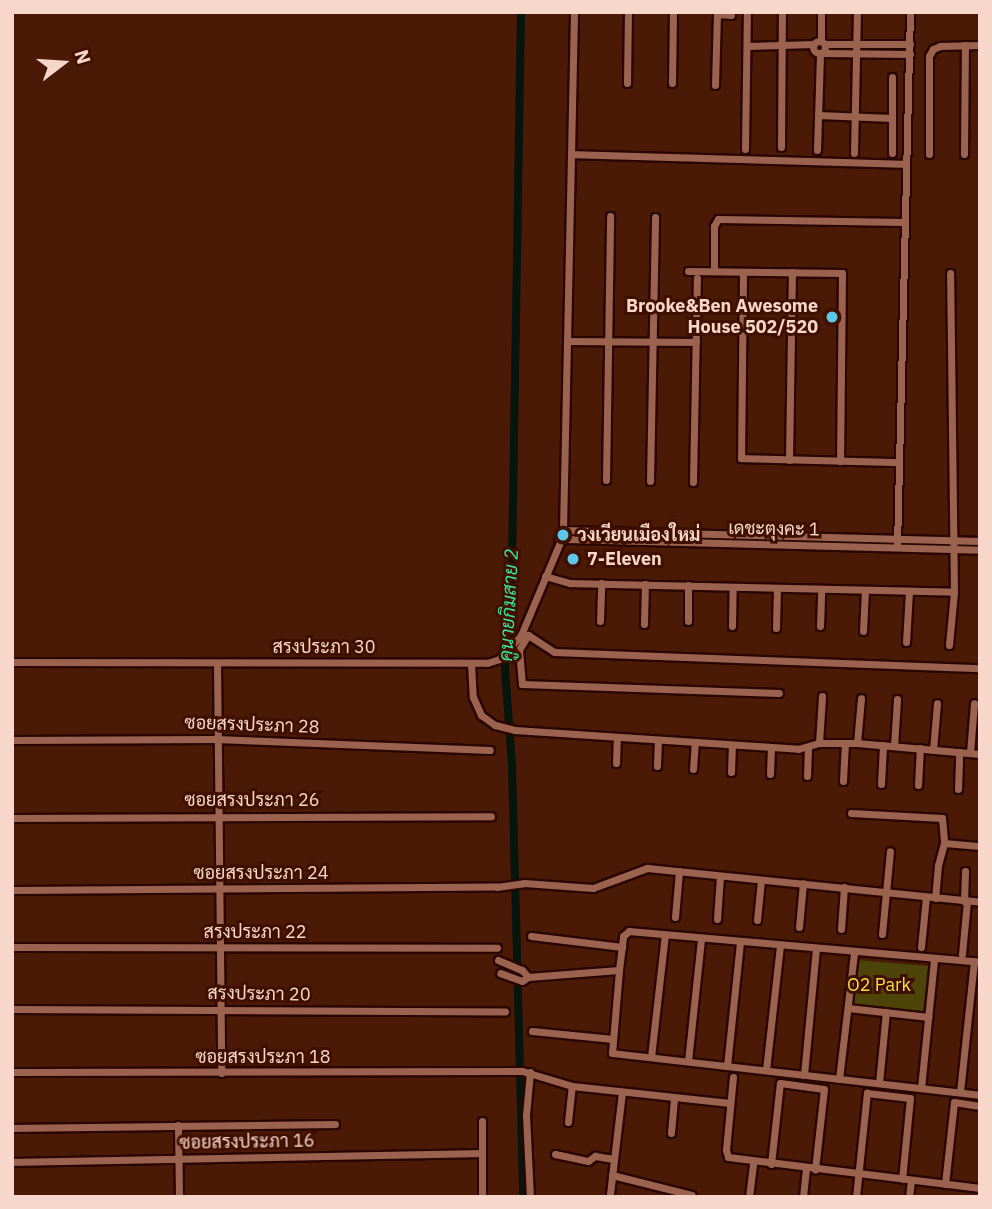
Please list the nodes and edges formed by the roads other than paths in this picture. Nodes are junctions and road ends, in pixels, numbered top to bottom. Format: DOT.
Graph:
graph roads {
  1 [pos="574,12"];
  2 [pos="628,12"];
  3 [pos="673,12"];
  4 [pos="747,12"];
  5 [pos="782,12"];
  6 [pos="821,12"];
  7 [pos="857,12"];
  8 [pos="911,12"];
  9 [pos="717,13"];
  10 [pos="731,15"];
  11 [pos="820,43"];
  12 [pos="911,44"];
  13 [pos="782,45"];
  14 [pos="856,45"];
  15 [pos="965,45"];
  16 [pos="980,45"];
  17 [pos="747,46"];
  18 [pos="822,53"];
  19 [pos="856,54"];
  20 [pos="910,54"];
  21 [pos="892,77"];
  22 [pos="627,83"];
  23 [pos="672,83"];
  24 [pos="715,85"];
  25 [pos="818,116"];
  26 [pos="856,116"];
  27 [pos="892,118"];
  28 [pos="781,147"];
  29 [pos="745,149"];
  30 [pos="817,150"];
  31 [pos="854,153"];
  32 [pos="892,153"];
  33 [pos="929,153"];
  34 [pos="571,154"];
  35 [pos="964,154"];
  36 [pos="906,164"];
  37 [pos="610,216"];
  38 [pos="655,217"];
  39 [pos="904,222"];
  40 [pos="688,271"];
  41 [pos="714,271"];
  42 [pos="743,272"];
  43 [pos="792,272"];
  44 [pos="950,274"];
  45 [pos="697,278"];
  46 [pos="608,340"];
  47 [pos="567,341"];
  48 [pos="653,341"];
  49 [pos="696,342"];
  50 [pos="789,460"];
  51 [pos="840,461"];
  52 [pos="899,462"];
  53 [pos="606,480"];
  54 [pos="650,481"];
  55 [pos="694,482"];
  56 [pos="564,536"];
  57 [pos="953,540"];
  58 [pos="980,541"];
  59 [pos="897,543"];
  60 [pos="954,550"];
  61 [pos="980,550"];
  62 [pos="545,576"];
  63 [pos="601,583"];
  64 [pos="645,584"];
  65 [pos="688,585"];
  66 [pos="733,587"];
  67 [pos="777,587"];
  68 [pos="821,589"];
  69 [pos="865,590"];
  70 [pos="909,591"];
  71 [pos="954,592"];
  72 [pos="600,621"];
  73 [pos="688,621"];
  74 [pos="644,624"];
  75 [pos="732,626"];
  76 [pos="820,626"];
  77 [pos="776,628"];
  78 [pos="863,631"];
  79 [pos="525,635"];
  80 [pos="906,642"];
  81 [pos="949,645"];
  82 [pos="12,662"];
  83 [pos="217,663"];
  84 [pos="471,663"];
  85 [pos="980,668"];
  86 [pos="779,693"];
  87 [pos="822,696"];
  88 [pos="860,698"];
  89 [pos="897,699"];
  90 [pos="937,703"];
  91 [pos="974,703"];
  92 [pos="617,737"];
  93 [pos="216,738"];
  94 [pos="12,740"];
  95 [pos="657,740"];
  96 [pos="695,743"];
  97 [pos="819,743"];
  98 [pos="845,743"];
  99 [pos="857,743"];
  100 [pos="732,745"];
  101 [pos="883,745"];
  102 [pos="894,746"];
  103 [pos="771,747"];
  104 [pos="808,748"];
  105 [pos="920,748"];
  106 [pos="490,750"];
  107 [pos="933,750"];
  108 [pos="959,752"];
  109 [pos="970,753"];
  110 [pos="980,754"];
  111 [pos="616,763"];
  112 [pos="657,766"];
  113 [pos="693,769"];
  114 [pos="731,772"];
  115 [pos="770,774"];
  116 [pos="807,776"];
  117 [pos="843,781"];
  118 [pos="881,784"];
  119 [pos="918,785"];
  120 [pos="958,789"];
  121 [pos="851,813"];
  122 [pos="219,816"];
  123 [pos="491,816"];
  124 [pos="12,818"];
  125 [pos="944,843"];
  126 [pos="980,846"];
  127 [pos="890,851"];
  128 [pos="679,871"];
  129 [pos="965,871"];
  130 [pos="720,876"];
  131 [pos="761,880"];
  132 [pos="803,883"];
  133 [pos="844,887"];
  134 [pos="219,889"];
  135 [pos="12,890"];
  136 [pos="886,892"];
  137 [pos="926,897"];
  138 [pos="935,898"];
  139 [pos="965,901"];
  140 [pos="980,902"];
  141 [pos="675,917"];
  142 [pos="717,919"];
  143 [pos="757,920"];
  144 [pos="799,927"];
  145 [pos="841,929"];
  146 [pos="881,934"];
  147 [pos="665,935"];
  148 [pos="531,936"];
  149 [pos="701,940"];
  150 [pos="740,943"];
  151 [pos="780,946"];
  152 [pos="12,947"];
  153 [pos="622,947"];
  154 [pos="921,947"];
  155 [pos="219,948"];
  156 [pos="497,948"];
  157 [pos="816,949"];
  158 [pos="854,953"];
  159 [pos="962,954"];
  160 [pos="934,959"];
  161 [pos="501,961"];
  162 [pos="977,962"];
  163 [pos="619,970"];
  164 [pos="501,973"];
  165 [pos="524,976"];
  166 [pos="848,1008"];
  167 [pos="12,1009"];
  168 [pos="222,1009"];
  169 [pos="505,1012"];
  170 [pos="886,1012"];
  171 [pos="928,1017"];
  172 [pos="532,1031"];
  173 [pos="613,1039"];
  174 [pos="651,1057"];
  175 [pos="688,1061"];
  176 [pos="727,1066"];
  177 [pos="766,1070"];
  178 [pos="12,1072"];
  179 [pos="526,1072"];
  180 [pos="221,1073"];
  181 [pos="804,1075"];
  182 [pos="733,1077"];
  183 [pos="839,1079"];
  184 [pos="879,1083"];
  185 [pos="572,1086"];
  186 [pos="921,1088"];
  187 [pos="622,1092"];
  188 [pos="960,1092"];
  189 [pos="980,1095"];
  190 [pos="674,1098"];
  191 [pos="730,1103"];
  192 [pos="980,1106"];
  193 [pos="482,1121"];
  194 [pos="568,1122"];
  195 [pos="335,1124"];
  196 [pos="178,1125"];
  197 [pos="12,1128"];
  198 [pos="671,1133"];
  199 [pos="481,1153"];
  200 [pos="555,1154"];
  201 [pos="614,1159"];
  202 [pos="178,1160"];
  203 [pos="12,1162"];
  204 [pos="753,1162"];
  205 [pos="771,1164"];
  206 [pos="806,1168"];
  207 [pos="815,1169"];
  208 [pos="858,1174"];
  209 [pos="612,1175"];
  210 [pos="902,1179"];
  211 [pos="911,1180"];
  212 [pos="945,1184"];
  213 [pos="963,1186"];
  214 [pos="980,1188"];
  215 [pos="610,1194"];
  216 [pos="692,1195"];
  217 [pos="178,1197"];
  218 [pos="482,1197"];
  219 [pos="530,1197"];
  220 [pos="749,1197"];
  221 [pos="803,1197"];
  222 [pos="856,1197"];
  223 [pos="909,1197"];
  224 [pos="961,1197"];
  1 -- 34 [label="street"];
  2 -- 22 [label="street"];
  3 -- 23 [label="street"];
  4 -- 17 [label="street"];
  5 -- 13 [label="street"];
  6 -- 11 [label="street"];
  7 -- 14 [label="street"];
  8 -- 12 [label="street"];
  9 -- 10 [label="street"];
  9 -- 24 [label="street"];
  11 -- 13 [label="street"];
  11 -- 14 [label="street"];
  11 -- 18 [label="street"];
  11 -- 18 [label="street"];
  12 -- 14 [label="street"];
  12 -- 20 [label="street"];
  13 -- 17 [label="street"];
  13 -- 28 [label="street"];
  14 -- 19 [label="street"];
  15 -- 16 [label="street"];
  15 -- 33 [label="street"];
  15 -- 35 [label="street"];
  17 -- 29 [label="street"];
  18 -- 19 [label="street"];
  18 -- 25 [label="street"];
  19 -- 20 [label="street"];
  19 -- 26 [label="street"];
  20 -- 36 [label="street"];
  21 -- 27 [label="street"];
  25 -- 26 [label="street"];
  25 -- 30 [label="street"];
  26 -- 27 [label="street"];
  26 -- 31 [label="street"];
  27 -- 32 [label="street"];
  34 -- 36 [label="street"];
  34 -- 47 [label="street"];
  36 -- 39 [label="street"];
  37 -- 46 [label="street"];
  38 -- 48 [label="street"];
  39 -- 41 [label="street"];
  39 -- 52 [label="street"];
  40 -- 41 [label="street"];
  41 -- 42 [label="street"];
  42 -- 43 [label="street"];
  42 -- 50 [label="street"];
  43 -- 50 [label="street"];
  43 -- 51 [label="street"];
  44 -- 57 [label="street"];
  45 -- 49 [label="street"];
  46 -- 47 [label="street"];
  46 -- 48 [label="street"];
  46 -- 53 [label="street"];
  47 -- 56 [label="street"];
  48 -- 49 [label="street"];
  48 -- 54 [label="street"];
  49 -- 55 [label="street"];
  50 -- 51 [label="street"];
  51 -- 52 [label="street"];
  52 -- 59 [label="street"];
  56 -- 59 [label="street, เดชะตุงคะ 1"];
  56 -- 62 [label="street, สรงประภา 30"];
  57 -- 58 [label="street, เดชะตุงคะ 1"];
  57 -- 59 [label="street, เดชะตุงคะ 1"];
  57 -- 60 [label="street"];
  59 -- 60 [label="street, เดชะตุงคะ 1"];
  60 -- 61 [label="street, เดชะตุงคะ 1"];
  60 -- 71 [label="street"];
  62 -- 63 [label="street"];
  62 -- 79 [label="street, สรงประภา 30"];
  63 -- 64 [label="street"];
  63 -- 72 [label="street"];
  64 -- 65 [label="street"];
  64 -- 74 [label="street"];
  65 -- 66 [label="street"];
  65 -- 73 [label="street"];
  66 -- 67 [label="street"];
  66 -- 75 [label="street"];
  67 -- 68 [label="street"];
  67 -- 77 [label="street"];
  68 -- 69 [label="street"];
  68 -- 76 [label="street"];
  69 -- 70 [label="street"];
  69 -- 78 [label="street"];
  70 -- 71 [label="street"];
  70 -- 80 [label="street"];
  71 -- 81 [label="street"];
  79 -- 84 [label="street, สรงประภา 30"];
  79 -- 85 [label="street"];
  79 -- 86 [label="street"];
  82 -- 83 [label="street, สรงประภา 30"];
  83 -- 84 [label="street, สรงประภา 30"];
  83 -- 93 [label="street"];
  84 -- 92 [label="street"];
  87 -- 97 [label="street"];
  88 -- 99 [label="street"];
  89 -- 102 [label="street"];
  90 -- 107 [label="street"];
  91 -- 109 [label="street"];
  92 -- 95 [label="street"];
  92 -- 111 [label="street"];
  93 -- 94 [label="street, ซอยสรงประภา 28"];
  93 -- 106 [label="street, ซอยสรงประภา 28"];
  93 -- 122 [label="street"];
  95 -- 96 [label="street"];
  95 -- 112 [label="street"];
  96 -- 100 [label="street"];
  96 -- 113 [label="street"];
  97 -- 98 [label="street"];
  97 -- 104 [label="street"];
  98 -- 99 [label="street"];
  98 -- 117 [label="street"];
  99 -- 101 [label="street"];
  100 -- 103 [label="street"];
  100 -- 114 [label="street"];
  101 -- 102 [label="street"];
  101 -- 118 [label="street"];
  102 -- 105 [label="street"];
  103 -- 104 [label="street"];
  103 -- 115 [label="street"];
  104 -- 116 [label="street"];
  105 -- 107 [label="street"];
  105 -- 119 [label="street"];
  107 -- 108 [label="street"];
  108 -- 109 [label="street"];
  108 -- 120 [label="street"];
  109 -- 110 [label="street"];
  121 -- 125 [label="street"];
  122 -- 123 [label="street, ซอยสรงประภา 26"];
  122 -- 124 [label="street, ซอยสรงประภา 26"];
  122 -- 134 [label="street"];
  125 -- 126 [label="street"];
  125 -- 138 [label="street"];
  127 -- 136 [label="street"];
  128 -- 130 [label="street, ซอยสรงประภา 24"];
  128 -- 134 [label="street, ซอยสรงประภา 24"];
  128 -- 141 [label="street"];
  129 -- 139 [label="street"];
  130 -- 131 [label="street, ซอยสรงประภา 24"];
  130 -- 142 [label="street"];
  131 -- 132 [label="street, ซอยสรงประภา 24"];
  131 -- 143 [label="street"];
  132 -- 133 [label="street, ซอยสรงประภา 24"];
  132 -- 144 [label="street"];
  133 -- 136 [label="street, ซอยสรงประภา 24"];
  133 -- 145 [label="street"];
  134 -- 135 [label="street, ซอยสรงประภา 24"];
  134 -- 155 [label="street"];
  136 -- 137 [label="street, ซอยสรงประภา 24"];
  136 -- 146 [label="street"];
  137 -- 138 [label="street, ซอยสรงประภา 24"];
  137 -- 154 [label="street"];
  138 -- 139 [label="street, ซอยสรงประภา 24"];
  139 -- 140 [label="street, ซอยสรงประภา 24"];
  139 -- 159 [label="street"];
  147 -- 149 [label="street"];
  147 -- 153 [label="street"];
  147 -- 174 [label="street"];
  148 -- 153 [label="street"];
  149 -- 150 [label="street"];
  149 -- 175 [label="street"];
  150 -- 151 [label="street"];
  150 -- 176 [label="street"];
  151 -- 157 [label="street"];
  151 -- 177 [label="street"];
  152 -- 155 [label="street, สรงประภา 22"];
  153 -- 163 [label="street"];
  155 -- 156 [label="street, สรงประภา 22"];
  155 -- 168 [label="street"];
  157 -- 158 [label="street"];
  157 -- 181 [label="street"];
  158 -- 160 [label="street"];
  158 -- 166 [label="street"];
  160 -- 162 [label="street"];
  160 -- 171 [label="street"];
  161 -- 165 [label="street"];
  162 -- 188 [label="street"];
  163 -- 165 [label="street"];
  163 -- 173 [label="street"];
  164 -- 165 [label="street"];
  166 -- 170 [label="street"];
  166 -- 183 [label="street"];
  167 -- 168 [label="street, สรงประภา 20"];
  168 -- 169 [label="street, สรงประภา 20"];
  168 -- 180 [label="street"];
  170 -- 171 [label="street"];
  170 -- 184 [label="street"];
  171 -- 186 [label="street"];
  172 -- 173 [label="street"];
  173 -- 174 [label="street"];
  174 -- 175 [label="street"];
  175 -- 176 [label="street"];
  176 -- 177 [label="street"];
  177 -- 181 [label="street"];
  178 -- 180 [label="street, ซอยสรงประภา 18"];
  179 -- 180 [label="street, ซอยสรงประภา 18"];
  179 -- 185 [label="street, ซอยสรงประภา 18"];
  179 -- 219 [label="street"];
  181 -- 183 [label="street"];
  182 -- 191 [label="street"];
  183 -- 184 [label="street"];
  184 -- 186 [label="street"];
  185 -- 187 [label="street, ซอยสรงประภา 18"];
  185 -- 194 [label="street"];
  186 -- 188 [label="street"];
  187 -- 190 [label="street, ซอยสรงประภา 18"];
  187 -- 201 [label="street"];
  188 -- 189 [label="street"];
  190 -- 191 [label="street, ซอยสรงประภา 18"];
  190 -- 198 [label="street"];
  191 -- 204 [label="street"];
  192 -- 212 [label="street"];
  193 -- 199 [label="street"];
  195 -- 196 [label="street"];
  196 -- 197 [label="street"];
  196 -- 202 [label="street"];
  199 -- 202 [label="street, ซอยสรงประภา 16"];
  199 -- 218 [label="street"];
  200 -- 201 [label="street"];
  201 -- 209 [label="street"];
  202 -- 203 [label="street, ซอยสรงประภา 16"];
  202 -- 217 [label="street"];
  204 -- 205 [label="street"];
  204 -- 220 [label="street"];
  205 -- 206 [label="street"];
  205 -- 207 [label="street"];
  206 -- 207 [label="street"];
  206 -- 221 [label="street"];
  207 -- 208 [label="street"];
  208 -- 210 [label="street"];
  208 -- 210 [label="street"];
  208 -- 222 [label="street"];
  209 -- 215 [label="street"];
  209 -- 216 [label="street"];
  210 -- 211 [label="street"];
  211 -- 212 [label="street"];
  211 -- 223 [label="street"];
  212 -- 213 [label="street"];
  213 -- 214 [label="street"];
  213 -- 224 [label="street"];
}
